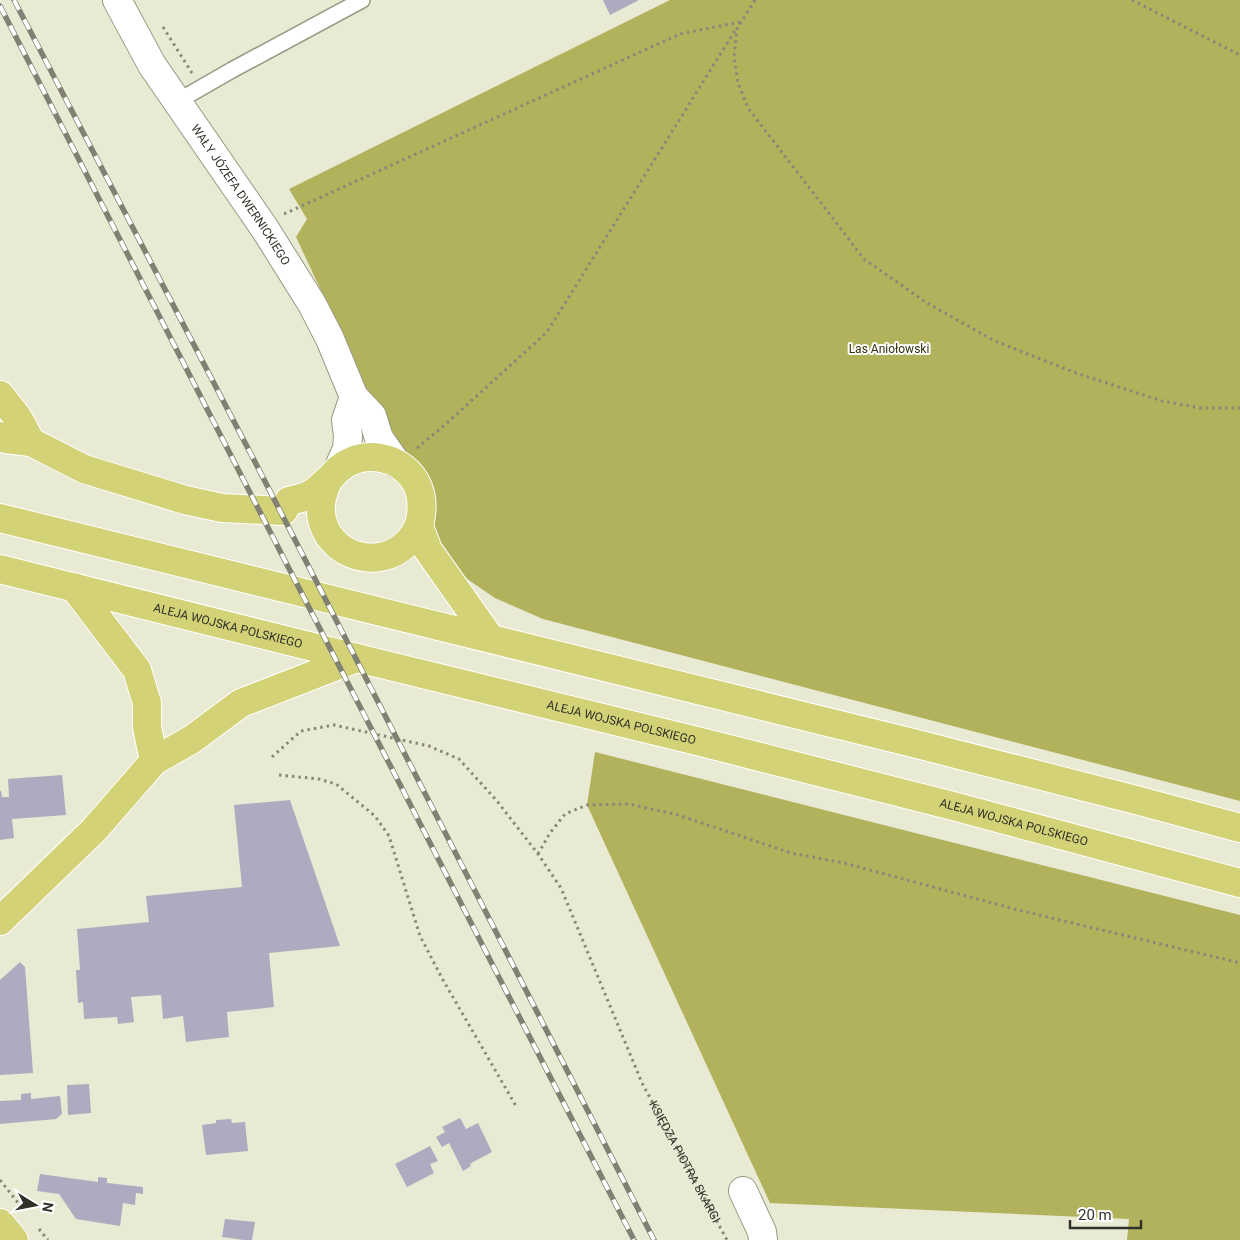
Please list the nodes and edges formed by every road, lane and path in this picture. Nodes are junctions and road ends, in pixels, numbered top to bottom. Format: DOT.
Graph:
graph roads {
  1 [pos="117,0"];
  2 [pos="755,0"];
  3 [pos="1132,0"];
  4 [pos="358,1"];
  5 [pos="160,21"];
  6 [pos="741,22"];
  7 [pos="737,28"];
  8 [pos="1240,54"];
  9 [pos="201,88"];
  10 [pos="178,102"];
  11 [pos="265,229"];
  12 [pos="0,395"];
  13 [pos="354,396"];
  14 [pos="1240,408"];
  15 [pos="0,436"];
  16 [pos="31,442"];
  17 [pos="397,464"];
  18 [pos="334,474"];
  19 [pos="283,511"];
  20 [pos="0,518"];
  21 [pos="419,526"];
  22 [pos="327,531"];
  23 [pos="0,569"];
  24 [pos="74,587"];
  25 [pos="490,638"];
  26 [pos="357,658"];
  27 [pos="272,757"];
  28 [pos="154,761"];
  29 [pos="279,775"];
  30 [pos="1240,828"];
  31 [pos="538,854"];
  32 [pos="1240,883"];
  33 [pos="0,921"];
  34 [pos="1240,963"];
  35 [pos="516,1106"];
  36 [pos="743,1191"];
  37 [pos="0,1223"];
  38 [pos="14,1240"];
  39 [pos="727,1240"];
  40 [pos="763,1240"];
  1 -- 10 [label="street, WAŁY JÓZEFA DWERNICKIEGO"];
  2 -- 6 [label="path"];
  3 -- 8 [label="path"];
  4 -- 9 [label="lane"];
  5 -- 9 [label="path"];
  6 -- 7 [label="path"];
  6 -- 11 [label="path"];
  7 -- 14 [label="path"];
  7 -- 17 [label="path"];
  9 -- 10 [label="lane"];
  10 -- 11 [label="street, WAŁY JÓZEFA DWERNICKIEGO"];
  11 -- 13 [label="street, WAŁY JÓZEFA DWERNICKIEGO"];
  12 -- 16 [label="main road"];
  13 -- 17 [label="street, WAŁY JÓZEFA DWERNICKIEGO"];
  13 -- 18 [label="street"];
  15 -- 16 [label="main road"];
  16 -- 19 [label="main road"];
  17 -- 18 [label="main road"];
  17 -- 21 [label="main road"];
  18 -- 19 [label="main road"];
  18 -- 22 [label="main road"];
  19 -- 22 [label="main road"];
  20 -- 25 [label="main road"];
  21 -- 22 [label="main road"];
  21 -- 25 [label="main road"];
  23 -- 24 [label="main road, ALEJA WOJSKA POLSKIEGO"];
  24 -- 26 [label="main road, ALEJA WOJSKA POLSKIEGO"];
  24 -- 28 [label="main road"];
  25 -- 30 [label="main road"];
  26 -- 28 [label="main road"];
  26 -- 32 [label="main road, ALEJA WOJSKA POLSKIEGO"];
  27 -- 31 [label="path, KSIĘDZA PIOTRA SKARGI"];
  28 -- 33 [label="main road"];
  29 -- 35 [label="path"];
  31 -- 34 [label="path"];
  31 -- 39 [label="path, KSIĘDZA PIOTRA SKARGI"];
  36 -- 40 [label="street"];
  37 -- 38 [label="main road"];
}
